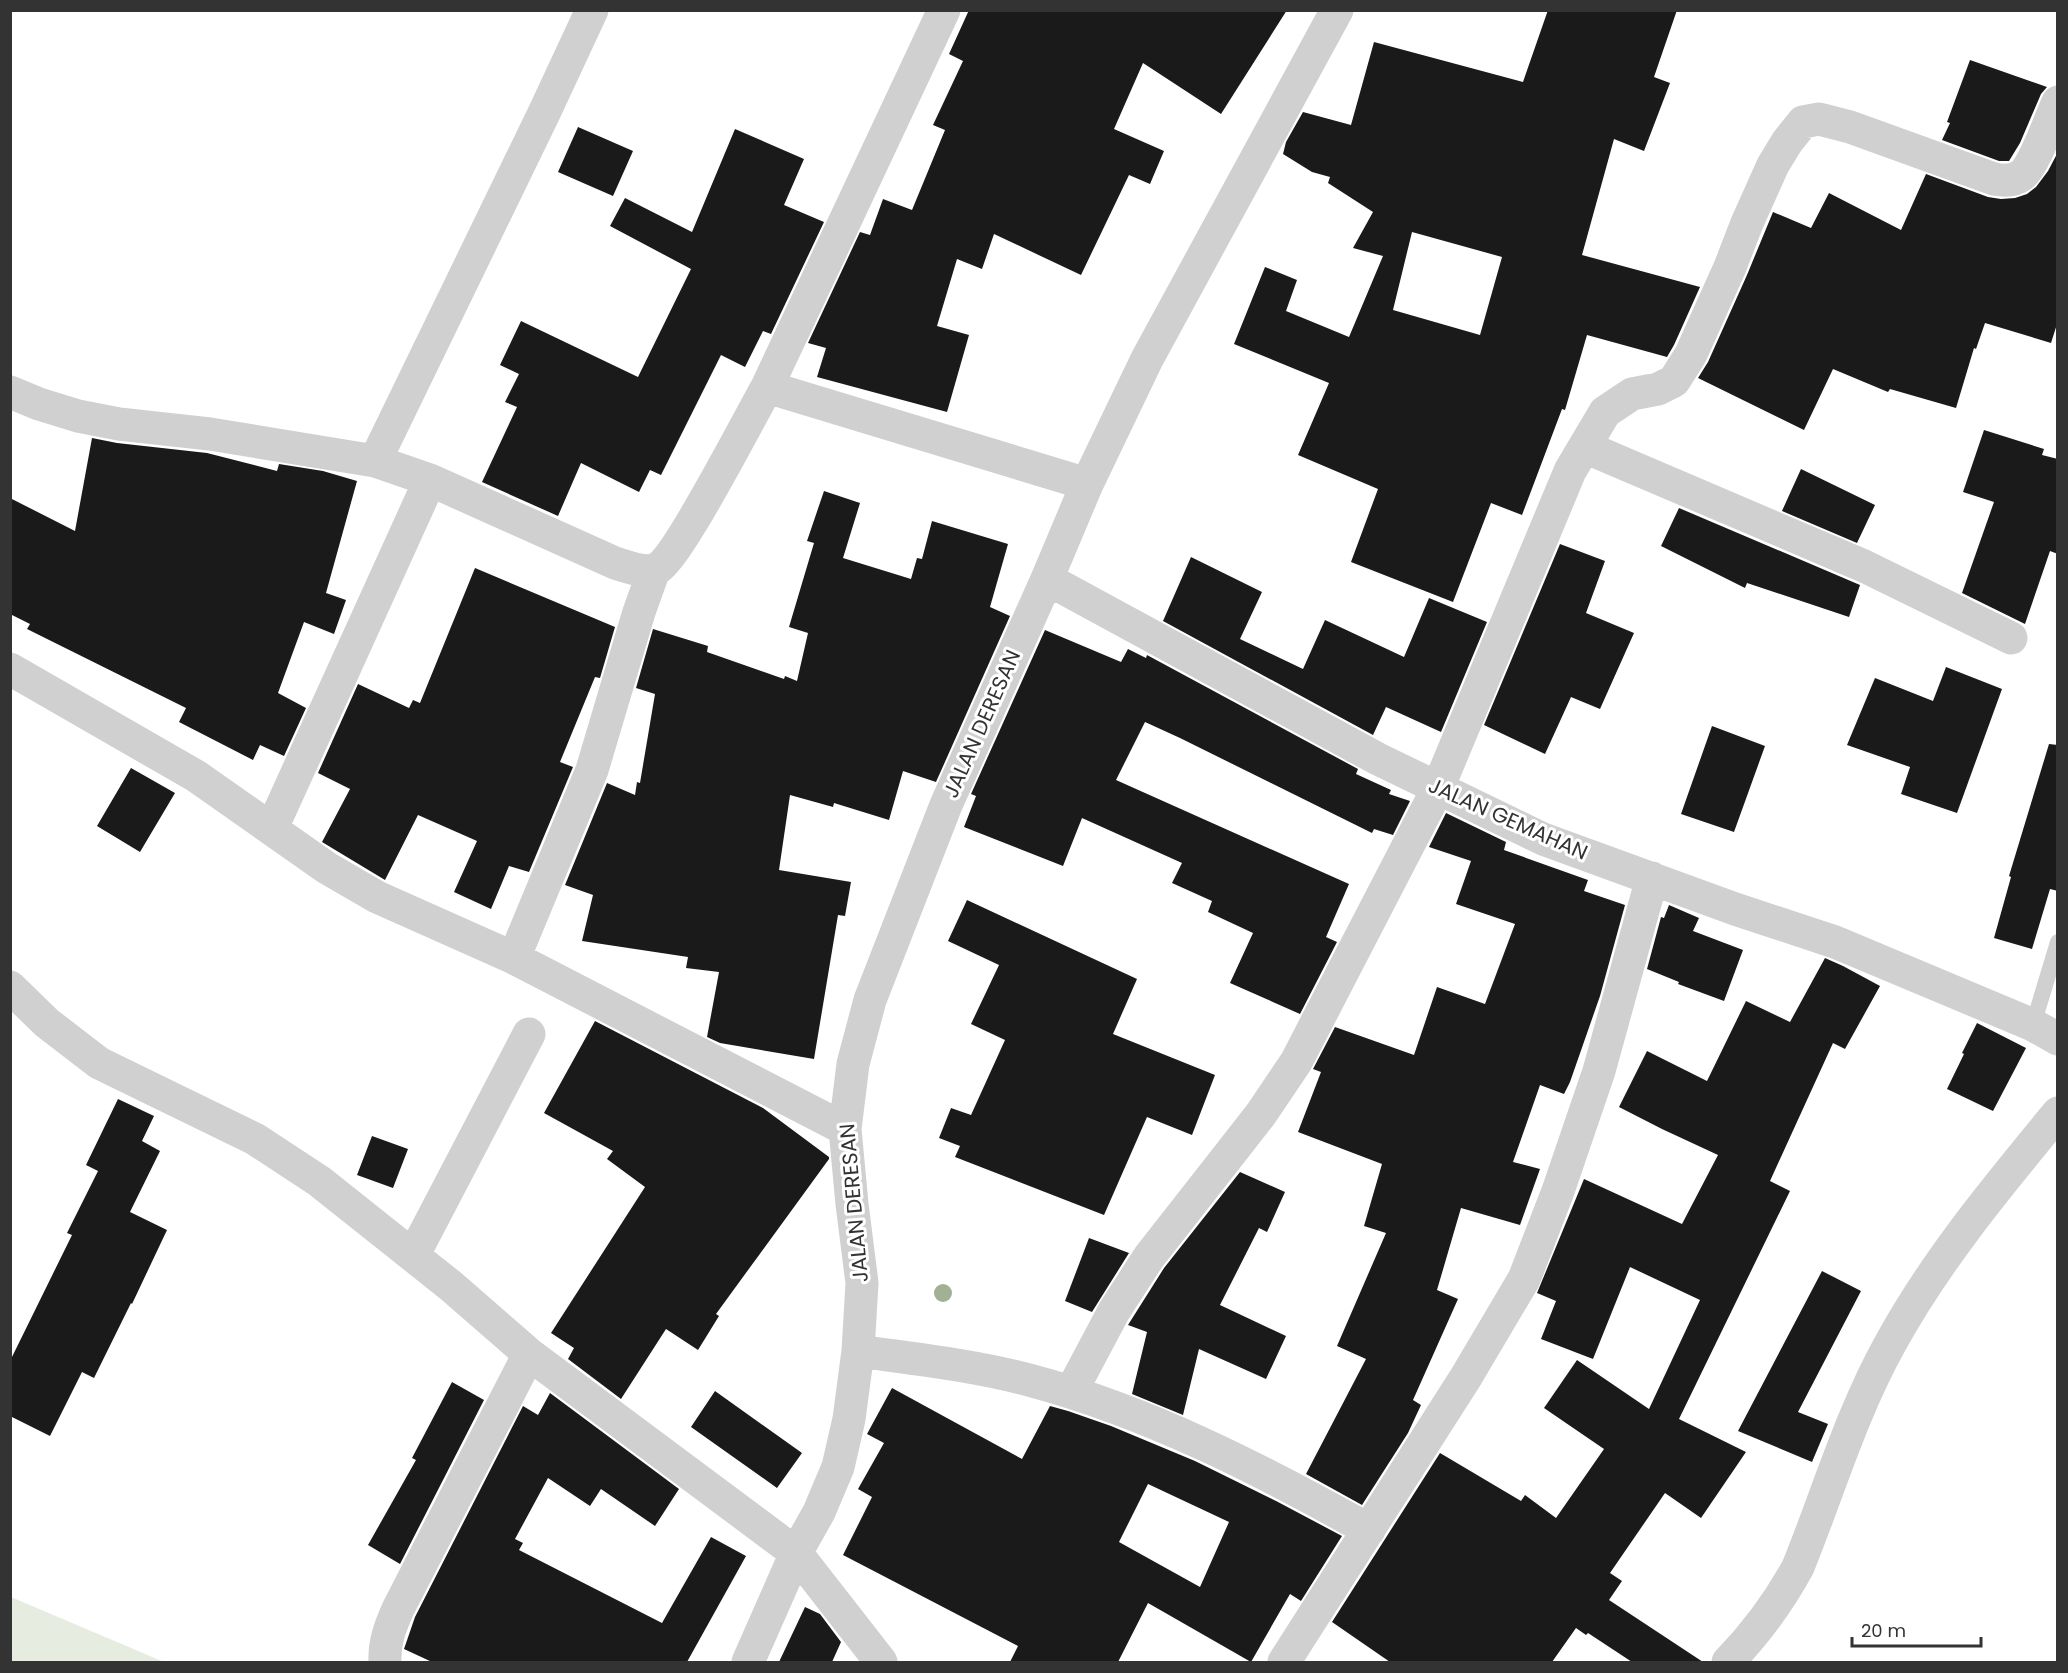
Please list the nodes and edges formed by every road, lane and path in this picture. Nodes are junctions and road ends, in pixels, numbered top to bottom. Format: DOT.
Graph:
graph roads {
  1 [pos="592,10"];
  2 [pos="944,10"];
  3 [pos="1337,10"];
  4 [pos="2058,102"];
  5 [pos="767,387"];
  6 [pos="10,392"];
  7 [pos="1585,447"];
  8 [pos="375,461"];
  9 [pos="430,480"];
  10 [pos="1087,484"];
  11 [pos="654,570"];
  12 [pos="1047,579"];
  13 [pos="2011,638"];
  14 [pos="10,669"];
  15 [pos="1438,788"];
  16 [pos="272,828"];
  17 [pos="1652,878"];
  18 [pos="2058,942"];
  19 [pos="514,958"];
  20 [pos="10,987"];
  21 [pos="2045,1032"];
  22 [pos="529,1034"];
  23 [pos="2058,1113"];
  24 [pos="845,1129"];
  25 [pos="413,1256"];
  26 [pos="858,1351"];
  27 [pos="529,1354"];
  28 [pos="1071,1392"];
  29 [pos="1369,1530"];
  30 [pos="796,1553"];
  31 [pos="385,1662"];
  32 [pos="748,1662"];
  33 [pos="881,1662"];
  34 [pos="1284,1662"];
  35 [pos="1728,1662"];
  1 -- 8 [label="street"];
  2 -- 5 [label="street"];
  3 -- 10 [label="street, JALAN DERESAN"];
  4 -- 7 [label="street"];
  5 -- 10 [label="street"];
  5 -- 11 [label="street"];
  6 -- 8 [label="street"];
  7 -- 13 [label="street"];
  7 -- 15 [label="street"];
  8 -- 9 [label="street"];
  9 -- 11 [label="street"];
  9 -- 16 [label="street"];
  10 -- 12 [label="street, JALAN DERESAN"];
  11 -- 19 [label="street"];
  12 -- 15 [label="street, JALAN GEMAHAN"];
  12 -- 24 [label="street, JALAN DERESAN"];
  14 -- 16 [label="street"];
  15 -- 17 [label="street, JALAN GEMAHAN"];
  15 -- 28 [label="street"];
  16 -- 19 [label="street"];
  17 -- 21 [label="street, JALAN GEMAHAN"];
  17 -- 29 [label="street"];
  18 -- 21 [label="lane"];
  19 -- 24 [label="street"];
  20 -- 25 [label="street"];
  22 -- 25 [label="street"];
  23 -- 35 [label="street"];
  24 -- 26 [label="street, JALAN DERESAN"];
  25 -- 27 [label="street"];
  26 -- 28 [label="street"];
  26 -- 30 [label="street, JALAN DERESAN"];
  27 -- 30 [label="street"];
  27 -- 31 [label="street"];
  28 -- 29 [label="street"];
  29 -- 34 [label="street"];
  30 -- 32 [label="street, JALAN DERESAN"];
  30 -- 33 [label="street"];
}
